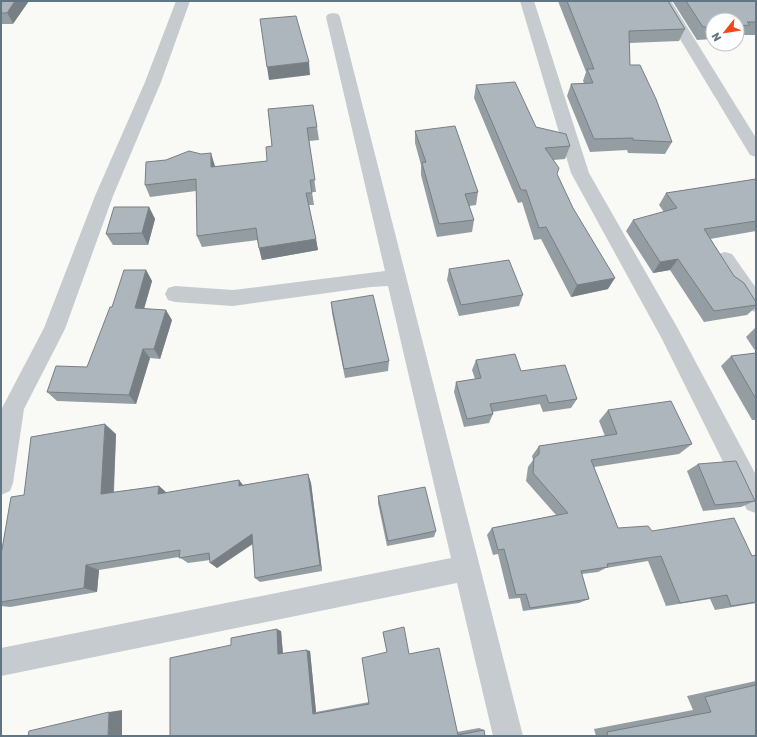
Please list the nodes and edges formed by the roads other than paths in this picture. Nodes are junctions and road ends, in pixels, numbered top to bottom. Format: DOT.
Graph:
graph roads {
  1 [pos="183,1"];
  2 [pos="527,1"];
  3 [pos="664,1"];
  4 [pos="333,17"];
  5 [pos="756,151"];
  6 [pos="725,259"];
  7 [pos="397,278"];
  8 [pos="175,294"];
  9 [pos="756,304"];
  10 [pos="1,483"];
  11 [pos="756,501"];
  12 [pos="468,568"];
  13 [pos="1,662"];
  14 [pos="508,736"];
  1 -- 10 [label="street"];
  2 -- 11 [label="street"];
  3 -- 5 [label="street"];
  4 -- 7 [label="street"];
  6 -- 9 [label="street"];
  7 -- 8 [label="street"];
  7 -- 12 [label="street"];
  12 -- 13 [label="street"];
  12 -- 14 [label="street"];
}
